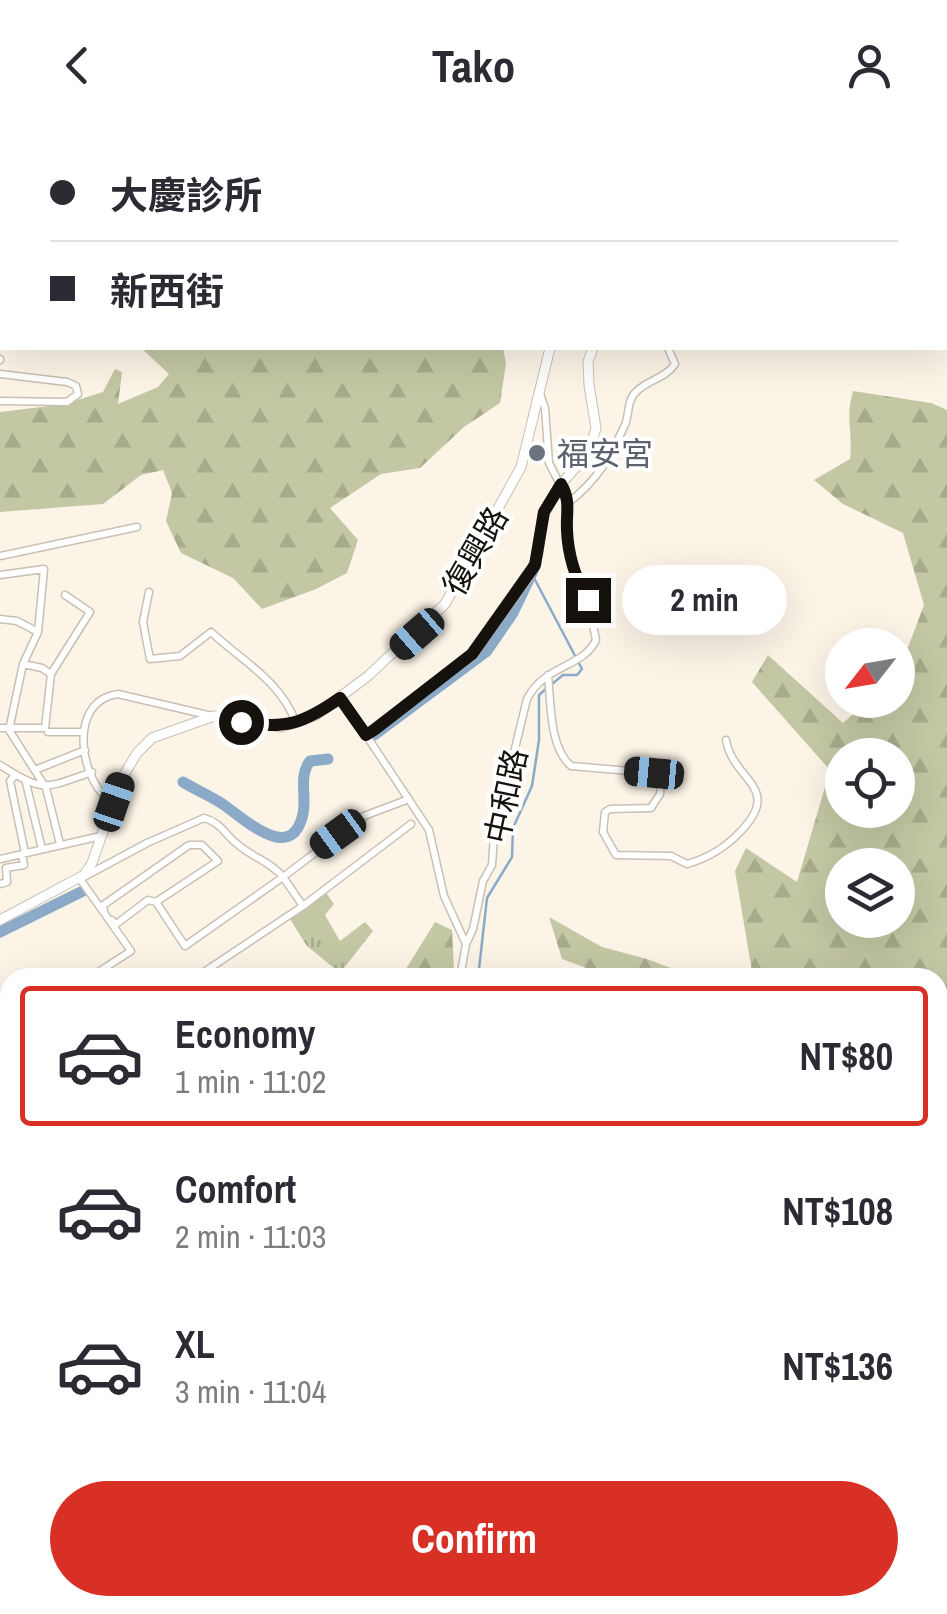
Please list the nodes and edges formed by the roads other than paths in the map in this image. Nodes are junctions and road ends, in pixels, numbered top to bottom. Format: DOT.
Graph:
graph roads {
  1 [pos="550,350"];
  2 [pos="592,350"];
  3 [pos="669,350"];
  4 [pos="0,374"];
  5 [pos="539,392"];
  6 [pos="0,401"];
  7 [pos="561,483"];
  8 [pos="570,502"];
  9 [pos="136,527"];
  10 [pos="0,556"];
  11 [pos="0,575"];
  12 [pos="149,592"];
  13 [pos="65,595"];
  14 [pos="0,618"];
  15 [pos="38,632"];
  16 [pos="23,664"];
  17 [pos="51,674"];
  18 [pos="548,687"];
  19 [pos="533,688"];
  20 [pos="340,698"];
  21 [pos="214,716"];
  22 [pos="296,723"];
  23 [pos="5,729"];
  24 [pos="48,732"];
  25 [pos="82,732"];
  26 [pos="370,732"];
  27 [pos="726,740"];
  28 [pos="85,750"];
  29 [pos="0,766"];
  30 [pos="35,770"];
  31 [pos="92,772"];
  32 [pos="15,775"];
  33 [pos="26,783"];
  34 [pos="46,788"];
  35 [pos="408,799"];
  36 [pos="114,802"];
  37 [pos="411,824"];
  38 [pos="101,836"];
  39 [pos="60,844"];
  40 [pos="42,848"];
  41 [pos="23,854"];
  42 [pos="0,859"];
  43 [pos="96,866"];
  44 [pos="282,877"];
  45 [pos="80,879"];
  46 [pos="0,884"];
  47 [pos="156,902"];
  48 [pos="303,906"];
  49 [pos="0,920"];
  50 [pos="460,927"];
  51 [pos="473,929"];
  52 [pos="466,944"];
  53 [pos="105,968"];
  54 [pos="209,968"];
  55 [pos="462,968"];
  1 -- 5 [label="street, 復興路"];
  2 -- 7 [label="street"];
  3 -- 8 [label="street"];
  4 -- 6 [label="street"];
  5 -- 7 [label="street"];
  5 -- 20 [label="street, 復興路"];
  7 -- 8 [label="street"];
  7 -- 26 [label="street"];
  8 -- 18 [label="street"];
  9 -- 10 [label="street"];
  11 -- 15 [label="street"];
  12 -- 22 [label="street"];
  13 -- 17 [label="street"];
  14 -- 15 [label="street"];
  15 -- 16 [label="street"];
  16 -- 17 [label="street"];
  16 -- 23 [label="street"];
  17 -- 23 [label="street"];
  18 -- 19 [label="street"];
  18 -- 19 [label="street"];
  18 -- 27 [label="street"];
  19 -- 51 [label="street, 中和路"];
  20 -- 22 [label="street, 復興路"];
  20 -- 26 [label="street, 中和路"];
  21 -- 22 [label="street"];
  21 -- 25 [label="street"];
  21 -- 36 [label="street"];
  23 -- 30 [label="street"];
  24 -- 25 [label="street"];
  25 -- 28 [label="street"];
  26 -- 35 [label="street, 中和路"];
  28 -- 30 [label="street"];
  28 -- 31 [label="street"];
  29 -- 32 [label="street"];
  30 -- 34 [label="street"];
  31 -- 34 [label="street"];
  31 -- 36 [label="street"];
  32 -- 33 [label="street"];
  32 -- 41 [label="street"];
  33 -- 34 [label="street"];
  33 -- 40 [label="street"];
  34 -- 39 [label="street"];
  35 -- 44 [label="street"];
  35 -- 50 [label="street, 中和路"];
  36 -- 38 [label="street"];
  37 -- 48 [label="street"];
  38 -- 39 [label="street"];
  38 -- 43 [label="street"];
  39 -- 40 [label="street"];
  40 -- 41 [label="street"];
  41 -- 42 [label="street"];
  41 -- 46 [label="street"];
  43 -- 44 [label="street"];
  43 -- 45 [label="street"];
  44 -- 47 [label="street"];
  44 -- 48 [label="street"];
  45 -- 49 [label="street"];
  45 -- 53 [label="street"];
  47 -- 47 [label="street"];
  48 -- 54 [label="street"];
  50 -- 51 [label="street"];
  50 -- 52 [label="street, 中和路"];
  51 -- 52 [label="street, 中和路"];
  52 -- 55 [label="street, 中和路"];
}
